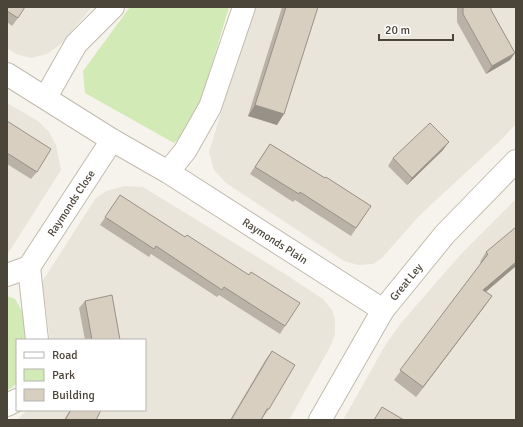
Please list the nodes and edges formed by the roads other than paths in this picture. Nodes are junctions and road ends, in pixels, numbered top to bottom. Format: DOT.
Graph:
graph roads {
  1 [pos="112,7"];
  2 [pos="244,7"];
  3 [pos="7,74"];
  4 [pos="46,97"];
  5 [pos="112,140"];
  6 [pos="516,161"];
  7 [pos="168,172"];
  8 [pos="29,267"];
  9 [pos="7,275"];
  10 [pos="383,310"];
  11 [pos="37,339"];
  12 [pos="16,400"];
  13 [pos="7,405"];
  14 [pos="320,420"];
  1 -- 4 [label="street"];
  2 -- 7 [label="street"];
  3 -- 4 [label="street, Raymonds Plain"];
  4 -- 5 [label="street, Raymonds Plain"];
  5 -- 7 [label="street, Raymonds Plain"];
  5 -- 8 [label="street, Raymonds Close"];
  6 -- 10 [label="street, Great Ley"];
  7 -- 10 [label="street, Raymonds Plain"];
  8 -- 9 [label="street"];
  8 -- 11 [label="street"];
  10 -- 14 [label="street, Great Ley"];
  12 -- 13 [label="street"];
}
